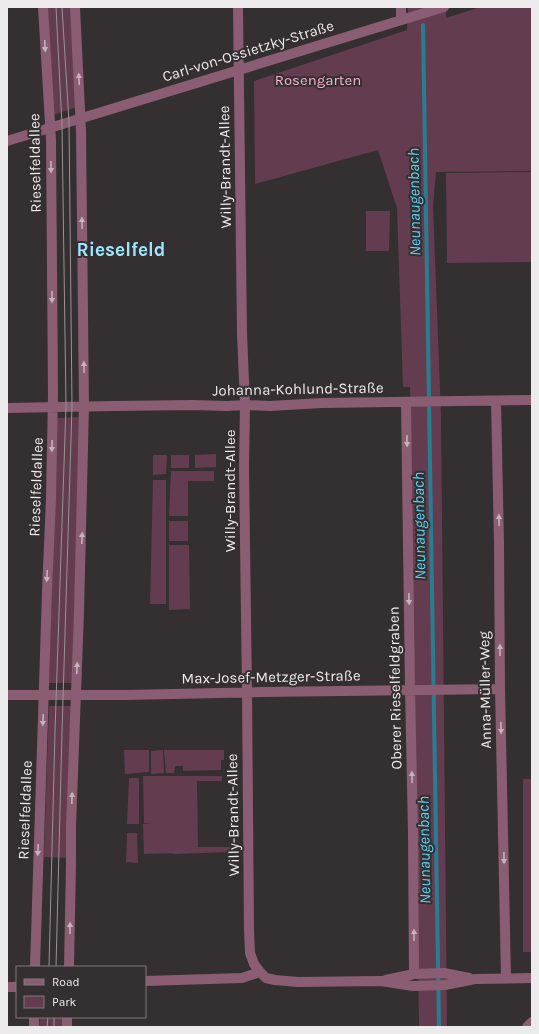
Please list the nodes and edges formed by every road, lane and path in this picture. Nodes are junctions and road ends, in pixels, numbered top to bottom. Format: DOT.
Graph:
graph roads {
  1 [pos="43,7"];
  2 [pos="75,7"];
  3 [pos="238,7"];
  4 [pos="401,7"];
  5 [pos="444,7"];
  6 [pos="401,20"];
  7 [pos="239,69"];
  8 [pos="81,118"];
  9 [pos="50,128"];
  10 [pos="7,141"];
  11 [pos="496,400"];
  12 [pos="532,400"];
  13 [pos="408,402"];
  14 [pos="244,405"];
  15 [pos="84,406"];
  16 [pos="53,407"];
  17 [pos="7,408"];
  18 [pos="410,689"];
  19 [pos="500,689"];
  20 [pos="247,692"];
  21 [pos="7,695"];
  22 [pos="44,695"];
  23 [pos="76,695"];
  24 [pos="35,966"];
  25 [pos="69,966"];
  26 [pos="260,972"];
  27 [pos="414,974"];
  28 [pos="506,978"];
  29 [pos="532,978"];
  30 [pos="475,979"];
  31 [pos="146,980"];
  32 [pos="382,981"];
  33 [pos="532,1022"];
  34 [pos="527,1027"];
  1 -- 9 [label="street, Rieselfeldallee, one-way"];
  8 -- 2 [label="street, one-way"];
  3 -- 7 [label="street, Willy-Brandt-Allee"];
  4 -- 6 [label="street"];
  5 -- 6 [label="street, Carl-von-Ossietzky-Straße"];
  6 -- 7 [label="street, Carl-von-Ossietzky-Straße"];
  7 -- 8 [label="street, Carl-von-Ossietzky-Straße"];
  7 -- 14 [label="street, Willy-Brandt-Allee"];
  8 -- 9 [label="street, Carl-von-Ossietzky-Straße"];
  15 -- 8 [label="street, one-way"];
  9 -- 10 [label="street, Carl-von-Ossietzky-Straße"];
  9 -- 16 [label="street, Rieselfeldallee, one-way"];
  11 -- 12 [label="street, Johanna-Kohlund-Straße"];
  11 -- 13 [label="street, Johanna-Kohlund-Straße"];
  19 -- 11 [label="street, Anna-Müller-Weg, one-way"];
  13 -- 14 [label="street, Johanna-Kohlund-Straße"];
  13 -- 18 [label="street, Oberer Rieselfeldgraben, one-way"];
  14 -- 15 [label="street, Johanna-Kohlund-Straße"];
  14 -- 20 [label="street, Willy-Brandt-Allee"];
  15 -- 16 [label="street, Johanna-Kohlund-Straße"];
  23 -- 15 [label="street, one-way"];
  16 -- 17 [label="street, Johanna-Kohlund-Straße"];
  16 -- 22 [label="street, Rieselfeldallee, one-way"];
  18 -- 19 [label="street, Max-Josef-Metzger-Straße"];
  18 -- 20 [label="street, Max-Josef-Metzger-Straße"];
  27 -- 18 [label="street, Oberer Rieselfeldgraben, one-way"];
  19 -- 28 [label="street, Anna-Müller-Weg, one-way"];
  20 -- 23 [label="street, Max-Josef-Metzger-Straße"];
  20 -- 26 [label="street, Willy-Brandt-Allee"];
  21 -- 22 [label="street, Max-Josef-Metzger-Straße"];
  22 -- 23 [label="street, Max-Josef-Metzger-Straße"];
  22 -- 24 [label="street, Rieselfeldallee, one-way"];
  25 -- 23 [label="street, one-way"];
  26 -- 31 [label="street"];
  26 -- 32 [label="street"];
  27 -- 30 [label="street"];
  27 -- 32 [label="street"];
  28 -- 29 [label="street"];
  28 -- 30 [label="street"];
  30 -- 32 [label="street"];
  33 -- 34 [label="street"];
}
